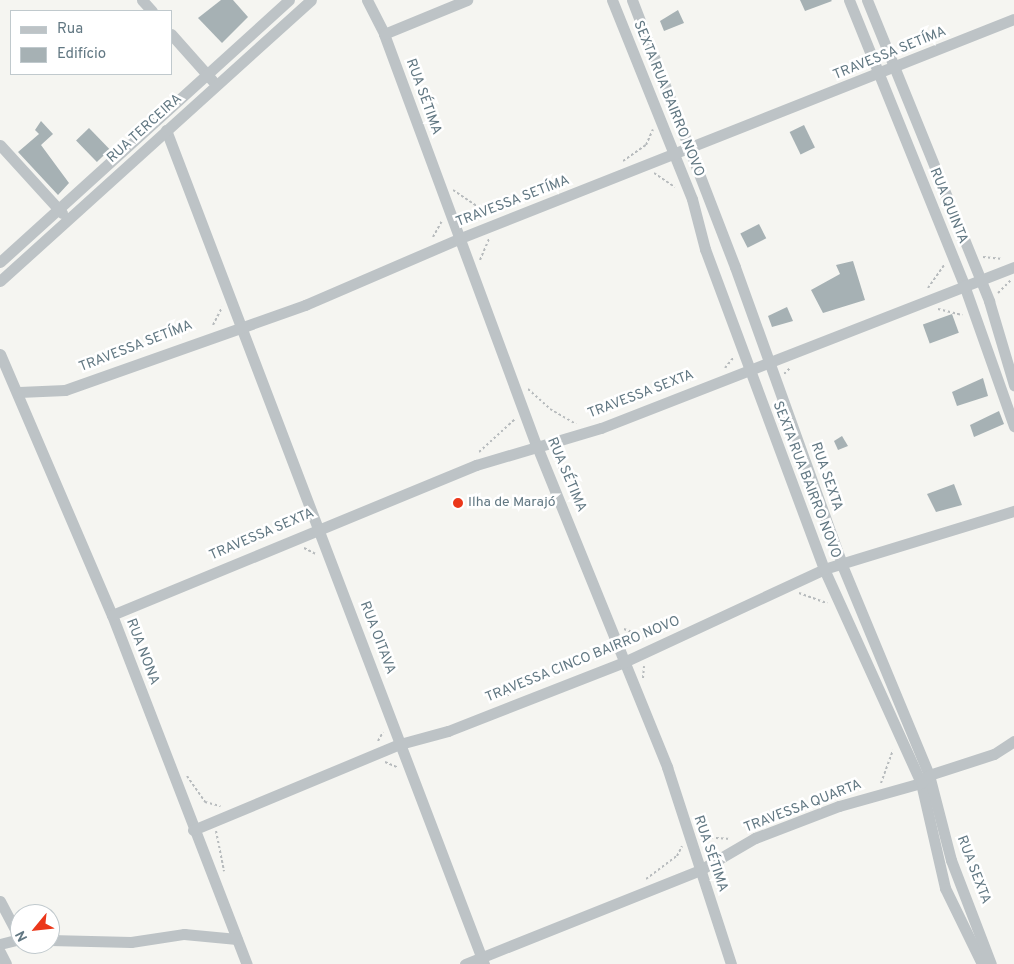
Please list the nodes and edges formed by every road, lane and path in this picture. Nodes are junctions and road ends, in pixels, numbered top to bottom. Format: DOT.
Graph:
graph roads {
  1 [pos="142,0"];
  2 [pos="289,0"];
  3 [pos="311,0"];
  4 [pos="366,0"];
  5 [pos="467,0"];
  6 [pos="612,0"];
  7 [pos="632,0"];
  8 [pos="849,0"];
  9 [pos="867,0"];
  10 [pos="151,10"];
  11 [pos="1014,19"];
  12 [pos="384,34"];
  13 [pos="172,35"];
  14 [pos="894,70"];
  15 [pos="207,75"];
  16 [pos="878,75"];
  17 [pos="216,85"];
  18 [pos="654,107"];
  19 [pos="166,130"];
  20 [pos="0,145"];
  21 [pos="687,150"];
  22 [pos="675,155"];
  23 [pos="617,165"];
  24 [pos="657,170"];
  25 [pos="437,179"];
  26 [pos="680,182"];
  27 [pos="447,207"];
  28 [pos="58,208"];
  29 [pos="68,220"];
  30 [pos="502,223"];
  31 [pos="458,239"];
  32 [pos="430,240"];
  33 [pos="951,252"];
  34 [pos="970,256"];
  35 [pos="0,262"];
  36 [pos="1013,264"];
  37 [pos="473,276"];
  38 [pos="1014,277"];
  39 [pos="980,280"];
  40 [pos="0,281"];
  41 [pos="964,285"];
  42 [pos="925,292"];
  43 [pos="221,299"];
  44 [pos="989,301"];
  45 [pos="930,310"];
  46 [pos="243,323"];
  47 [pos="979,326"];
  48 [pos="207,328"];
  49 [pos="0,354"];
  50 [pos="768,359"];
  51 [pos="748,369"];
  52 [pos="524,385"];
  53 [pos="1014,385"];
  54 [pos="19,392"];
  55 [pos="522,403"];
  56 [pos="1014,426"];
  57 [pos="600,428"];
  58 [pos="569,442"];
  59 [pos="536,444"];
  60 [pos="477,454"];
  61 [pos="558,473"];
  62 [pos="1014,511"];
  63 [pos="318,527"];
  64 [pos="298,547"];
  65 [pos="322,560"];
  66 [pos="842,565"];
  67 [pos="824,569"];
  68 [pos="794,593"];
  69 [pos="112,615"];
  70 [pos="617,621"];
  71 [pos="847,622"];
  72 [pos="656,642"];
  73 [pos="624,662"];
  74 [pos="643,681"];
  75 [pos="1014,741"];
  76 [pos="400,744"];
  77 [pos="893,747"];
  78 [pos="381,761"];
  79 [pos="185,771"];
  80 [pos="925,779"];
  81 [pos="415,783"];
  82 [pos="879,786"];
  83 [pos="222,806"];
  84 [pos="222,827"];
  85 [pos="194,830"];
  86 [pos="686,831"];
  87 [pos="735,837"];
  88 [pos="700,870"];
  89 [pos="224,880"];
  90 [pos="641,882"];
  91 [pos="0,901"];
  92 [pos="10,920"];
  93 [pos="60,940"];
  94 [pos="237,940"];
  95 [pos="0,952"];
  96 [pos="483,961"];
  97 [pos="6,964"];
  98 [pos="247,964"];
  99 [pos="465,964"];
  100 [pos="731,964"];
  101 [pos="982,964"];
  102 [pos="991,964"];
  1 -- 10 [label="street"];
  2 -- 15 [label="street, RUA TERCEIRA"];
  3 -- 17 [label="street, RUA TERCEIRA"];
  4 -- 12 [label="street, RUA SÉTIMA"];
  5 -- 12 [label="street"];
  6 -- 18 [label="street, SEXTA RUA BAIRRO NOVO"];
  7 -- 21 [label="street, RUA SEXTA"];
  8 -- 16 [label="street, RUA QUINTA"];
  9 -- 14 [label="street, RUA QUINTA"];
  11 -- 14 [label="street, TRAVESSA SETÍMA"];
  12 -- 25 [label="street, RUA SÉTIMA"];
  13 -- 15 [label="street"];
  14 -- 16 [label="street, TRAVESSA SETÍMA"];
  14 -- 34 [label="street, RUA QUINTA"];
  15 -- 17 [label="street"];
  15 -- 28 [label="street, RUA TERCEIRA"];
  16 -- 21 [label="street, TRAVESSA SETÍMA"];
  16 -- 33 [label="street, RUA QUINTA"];
  17 -- 19 [label="street, RUA TERCEIRA"];
  18 -- 22 [label="street, SEXTA RUA BAIRRO NOVO"];
  18 -- 23 [label="path"];
  19 -- 29 [label="street, RUA TERCEIRA"];
  19 -- 46 [label="street, RUA OITAVA"];
  20 -- 28 [label="street"];
  21 -- 22 [label="street, TRAVESSA SETÍMA"];
  21 -- 50 [label="street, RUA SEXTA"];
  22 -- 30 [label="street, TRAVESSA SETÍMA"];
  22 -- 51 [label="street, SEXTA RUA BAIRRO NOVO"];
  24 -- 26 [label="path"];
  25 -- 27 [label="street, RUA SÉTIMA"];
  25 -- 30 [label="path"];
  27 -- 31 [label="street, RUA SÉTIMA"];
  27 -- 32 [label="path"];
  28 -- 29 [label="street"];
  28 -- 35 [label="street, RUA TERCEIRA"];
  29 -- 40 [label="street, RUA TERCEIRA"];
  30 -- 31 [label="street, TRAVESSA SETÍMA"];
  30 -- 37 [label="path"];
  31 -- 37 [label="street, RUA SÉTIMA"];
  31 -- 46 [label="street, TRAVESSA SETÍMA"];
  33 -- 41 [label="street, RUA QUINTA"];
  33 -- 42 [label="path"];
  34 -- 36 [label="path"];
  34 -- 39 [label="street, RUA QUINTA"];
  36 -- 39 [label="street, TRAVESSA SEXTA"];
  37 -- 55 [label="street, RUA SÉTIMA"];
  38 -- 44 [label="path"];
  39 -- 41 [label="street, TRAVESSA SEXTA"];
  39 -- 44 [label="street, RUA QUINTA"];
  41 -- 47 [label="street, RUA QUINTA"];
  41 -- 50 [label="street, TRAVESSA SEXTA"];
  43 -- 48 [label="path"];
  44 -- 53 [label="street, RUA QUINTA"];
  45 -- 47 [label="path"];
  46 -- 54 [label="street, TRAVESSA SETÍMA"];
  46 -- 63 [label="street, RUA OITAVA"];
  47 -- 56 [label="street, RUA QUINTA"];
  49 -- 54 [label="street, RUA NONA"];
  50 -- 51 [label="street, TRAVESSA SEXTA"];
  50 -- 66 [label="street, RUA SEXTA"];
  51 -- 57 [label="street, TRAVESSA SEXTA"];
  51 -- 67 [label="street, SEXTA RUA BAIRRO NOVO"];
  52 -- 57 [label="path"];
  54 -- 69 [label="street, RUA NONA"];
  55 -- 59 [label="street, RUA SÉTIMA"];
  55 -- 60 [label="path"];
  57 -- 59 [label="street, TRAVESSA SEXTA"];
  58 -- 61 [label="path"];
  59 -- 63 [label="street, TRAVESSA SEXTA"];
  59 -- 73 [label="street, RUA SÉTIMA"];
  62 -- 66 [label="street, TRAVESSA CINCO BAIRRO NOVO"];
  63 -- 69 [label="street, TRAVESSA SEXTA"];
  63 -- 76 [label="street, RUA OITAVA"];
  64 -- 65 [label="path"];
  66 -- 67 [label="street, TRAVESSA CINCO BAIRRO NOVO"];
  66 -- 80 [label="street, RUA SEXTA"];
  67 -- 71 [label="street, SEXTA RUA BAIRRO NOVO"];
  67 -- 72 [label="street, TRAVESSA CINCO BAIRRO NOVO"];
  68 -- 71 [label="path"];
  69 -- 85 [label="street, RUA NONA"];
  70 -- 72 [label="path"];
  71 -- 80 [label="street, SEXTA RUA BAIRRO NOVO"];
  72 -- 73 [label="street, TRAVESSA CINCO BAIRRO NOVO"];
  72 -- 74 [label="path"];
  73 -- 76 [label="street, TRAVESSA CINCO BAIRRO NOVO"];
  73 -- 86 [label="street, RUA SÉTIMA"];
  75 -- 80 [label="street, TRAVESSA QUARTA"];
  76 -- 81 [label="street, RUA OITAVA"];
  76 -- 85 [label="street, TRAVESSA CINCO BAIRRO NOVO"];
  77 -- 82 [label="path"];
  78 -- 81 [label="path"];
  79 -- 83 [label="path"];
  80 -- 88 [label="street, TRAVESSA QUARTA"];
  80 -- 101 [label="street, SEXTA RUA BAIRRO NOVO"];
  80 -- 102 [label="street, RUA SEXTA"];
  81 -- 96 [label="street, RUA OITAVA"];
  84 -- 89 [label="path"];
  85 -- 94 [label="street, RUA NONA"];
  86 -- 87 [label="path"];
  86 -- 88 [label="street, RUA SÉTIMA"];
  86 -- 90 [label="path"];
  88 -- 96 [label="street, TRAVESSA QUARTA"];
  88 -- 100 [label="street, RUA SÉTIMA"];
  91 -- 92 [label="street"];
  93 -- 94 [label="street"];
  94 -- 98 [label="street, RUA NONA"];
  95 -- 97 [label="street"];
  96 -- 99 [label="street, TRAVESSA QUARTA"];
}
